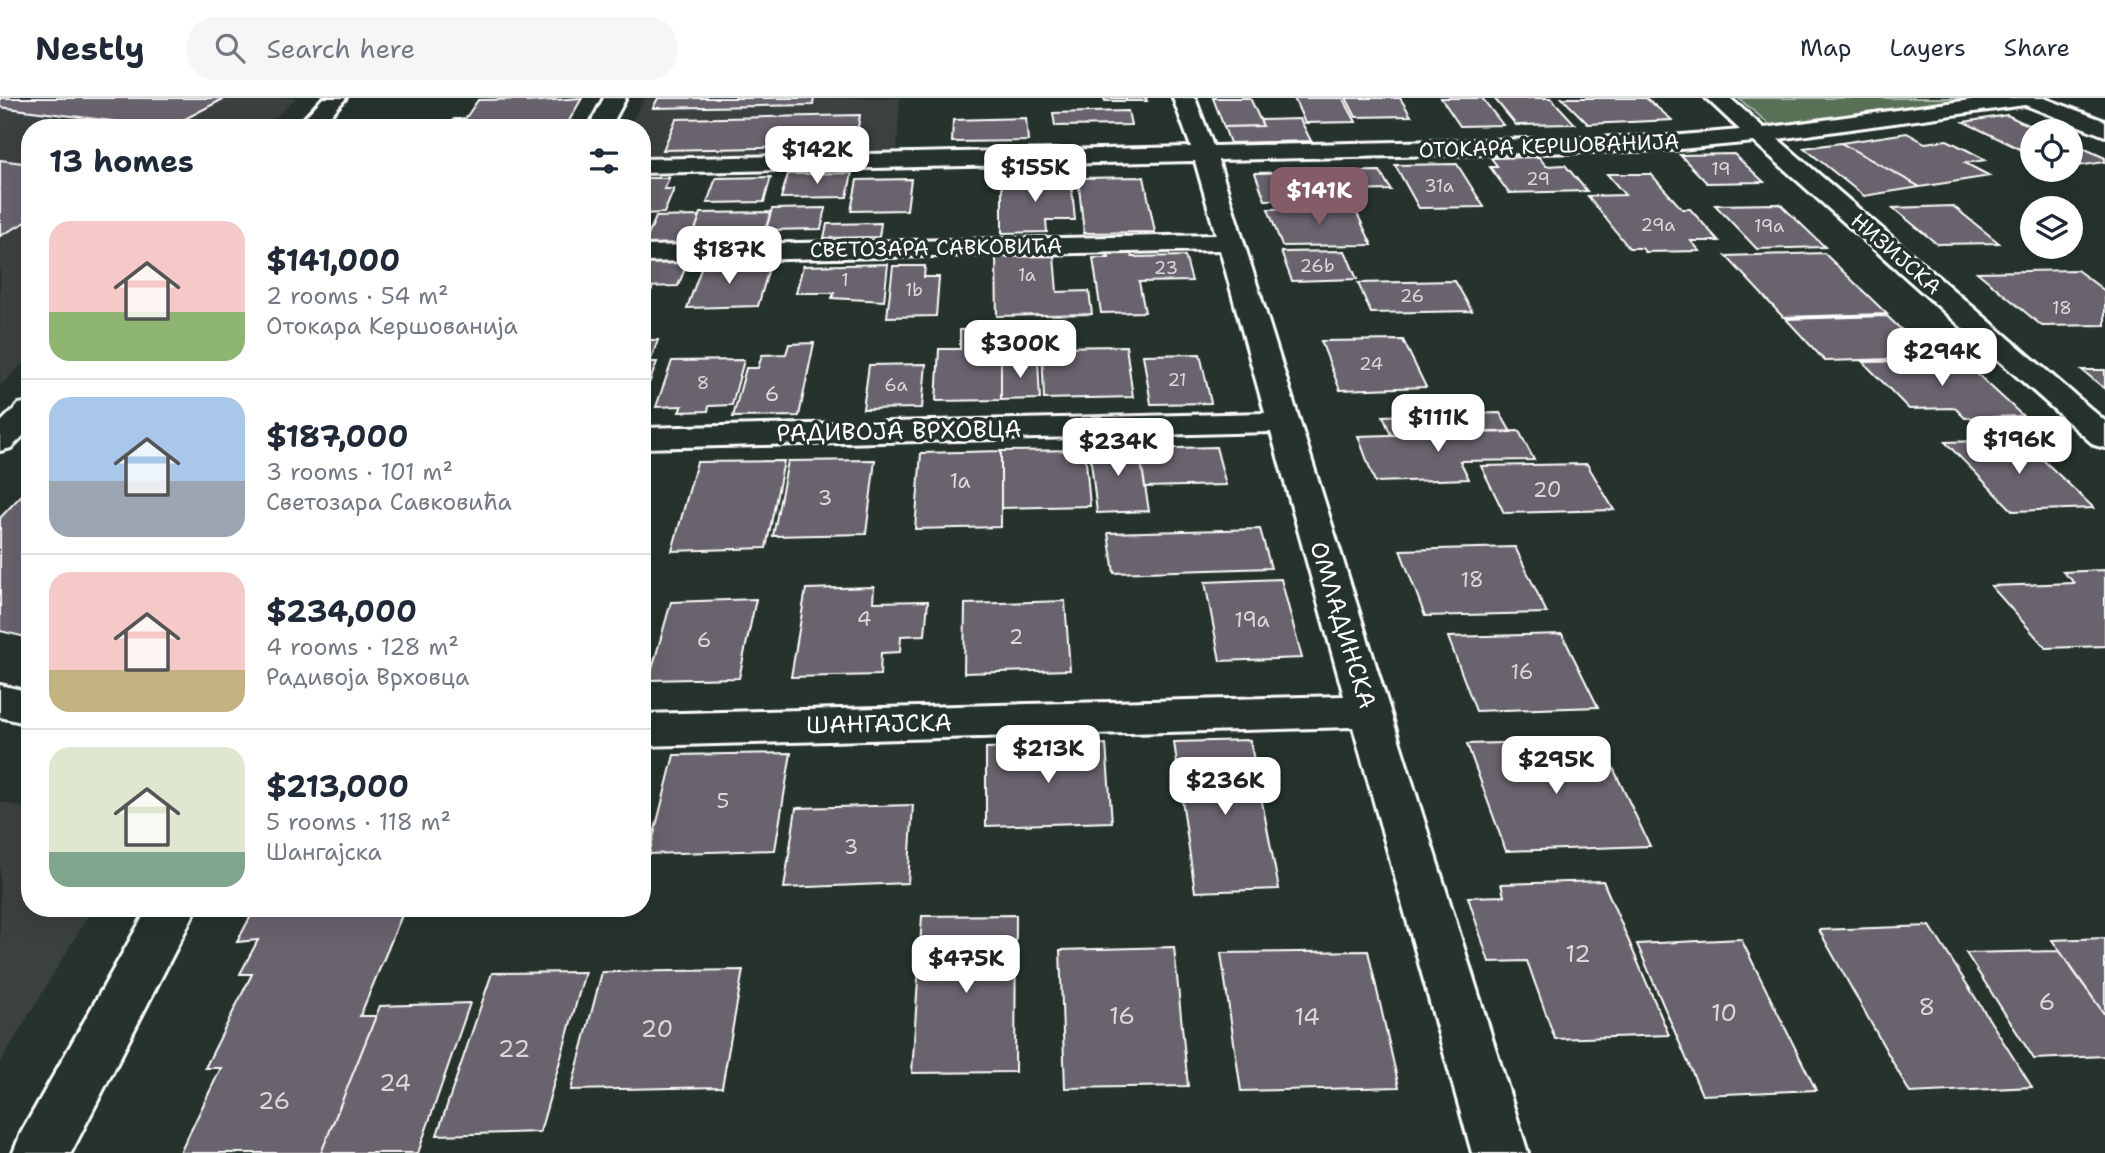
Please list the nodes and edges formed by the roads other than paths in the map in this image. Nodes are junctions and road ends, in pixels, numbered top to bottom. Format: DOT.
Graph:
graph roads {
  1 [pos="335,98"];
  2 [pos="615,98"];
  3 [pos="1184,98"];
  4 [pos="1717,98"];
  5 [pos="2028,98"];
  6 [pos="315,119"];
  7 [pos="604,119"];
  8 [pos="2105,129"];
  9 [pos="1761,135"];
  10 [pos="1205,155"];
  11 [pos="651,166"];
  12 [pos="1231,242"];
  13 [pos="651,254"];
  14 [pos="21,420"];
  15 [pos="1282,422"];
  16 [pos="651,438"];
  17 [pos="2105,438"];
  18 [pos="0,441"];
  19 [pos="0,701"];
  20 [pos="21,706"];
  21 [pos="1368,711"];
  22 [pos="651,730"];
  23 [pos="168,917"];
  24 [pos="41,1153"];
  25 [pos="1500,1153"];
  1 -- 6 [label="street"];
  2 -- 7 [label="street"];
  3 -- 10 [label="street, ОМЛАДИНСКА"];
  4 -- 9 [label="street, НИЗИЈСКА"];
  5 -- 8 [label="street"];
  5 -- 9 [label="street, ОТОКАРА КЕРШОВАНИЈА"];
  9 -- 10 [label="street, ОТОКАРА КЕРШОВАНИЈА"];
  9 -- 17 [label="street, НИЗИЈСКА"];
  10 -- 11 [label="street, ОТОКАРА КЕРШОВАНИЈА"];
  10 -- 12 [label="street, ОМЛАДИНСКА"];
  12 -- 13 [label="street, СВЕТОЗАРА САВКОВИЋА"];
  12 -- 15 [label="street, ОМЛАДИНСКА"];
  14 -- 18 [label="street"];
  15 -- 16 [label="street, РАДИВОЈА ВРХОВЦА"];
  15 -- 21 [label="street, ОМЛАДИНСКА"];
  19 -- 20 [label="street"];
  21 -- 22 [label="street, ШАНГАЈСКА"];
  21 -- 25 [label="street, ОМЛАДИНСКА"];
  23 -- 24 [label="street"];
}
